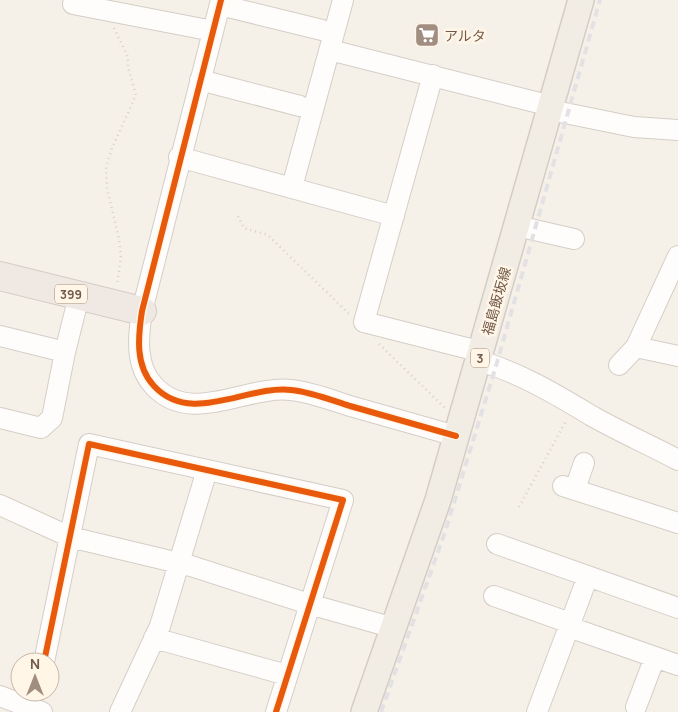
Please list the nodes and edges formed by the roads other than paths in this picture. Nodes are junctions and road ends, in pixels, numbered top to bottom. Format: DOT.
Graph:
graph roads {
  1 [pos="343,0"];
  2 [pos="581,0"];
  3 [pos="221,2"];
  4 [pos="73,4"];
  5 [pos="322,30"];
  6 [pos="213,31"];
  7 [pos="330,50"];
  8 [pos="433,75"];
  9 [pos="200,80"];
  10 [pos="300,106"];
  11 [pos="550,108"];
  12 [pos="678,130"];
  13 [pos="179,157"];
  14 [pos="292,187"];
  15 [pos="394,216"];
  16 [pos="517,226"];
  17 [pos="574,239"];
  18 [pos="678,256"];
  19 [pos="0,276"];
  20 [pos="79,296"];
  21 [pos="142,311"];
  22 [pos="0,336"];
  23 [pos="636,347"];
  24 [pos="65,352"];
  25 [pos="678,356"];
  26 [pos="480,357"];
  27 [pos="619,365"];
  28 [pos="0,418"];
  29 [pos="453,424"];
  30 [pos="678,460"];
  31 [pos="584,463"];
  32 [pos="207,470"];
  33 [pos="0,505"];
  34 [pos="678,523"];
  35 [pos="70,537"];
  36 [pos="497,544"];
  37 [pos="179,564"];
  38 [pos="588,576"];
  39 [pos="494,596"];
  40 [pos="309,604"];
  41 [pos="678,608"];
  42 [pos="569,625"];
  43 [pos="394,628"];
  44 [pos="154,638"];
  45 [pos="46,652"];
  46 [pos="654,657"];
  47 [pos="678,666"];
  48 [pos="288,675"];
  49 [pos="0,696"];
  50 [pos="38,704"];
  51 [pos="636,708"];
  52 [pos="120,712"];
  53 [pos="276,712"];
  54 [pos="364,712"];
  55 [pos="537,712"];
  1 -- 7 [label="street"];
  2 -- 11 [label="main road, 福島飯坂線 / 3"];
  3 -- 5 [label="street"];
  3 -- 6 [label="street"];
  4 -- 6 [label="street"];
  6 -- 9 [label="street"];
  7 -- 8 [label="street"];
  7 -- 14 [label="street"];
  8 -- 11 [label="street"];
  8 -- 15 [label="street"];
  9 -- 10 [label="street"];
  9 -- 13 [label="street"];
  11 -- 12 [label="street"];
  11 -- 16 [label="main road, 福島飯坂線 / 3"];
  13 -- 14 [label="street"];
  13 -- 21 [label="street"];
  14 -- 15 [label="street"];
  15 -- 26 [label="street"];
  16 -- 17 [label="street"];
  16 -- 26 [label="main road, 福島飯坂線 / 3"];
  18 -- 23 [label="street"];
  19 -- 20 [label="highway, 399"];
  20 -- 21 [label="highway, 399"];
  20 -- 24 [label="street"];
  21 -- 29 [label="street"];
  22 -- 24 [label="street"];
  23 -- 25 [label="street"];
  23 -- 27 [label="street"];
  24 -- 28 [label="street"];
  26 -- 29 [label="main road, 福島飯坂線 / 3"];
  26 -- 30 [label="street"];
  29 -- 43 [label="main road, 福島飯坂線 / 3"];
  31 -- 34 [label="street"];
  32 -- 35 [label="street"];
  32 -- 37 [label="street"];
  32 -- 40 [label="street"];
  33 -- 35 [label="street"];
  35 -- 37 [label="street"];
  35 -- 45 [label="street"];
  36 -- 38 [label="street"];
  37 -- 40 [label="street"];
  37 -- 44 [label="street"];
  38 -- 41 [label="street"];
  38 -- 42 [label="street"];
  39 -- 42 [label="street"];
  40 -- 43 [label="street"];
  40 -- 48 [label="street"];
  42 -- 46 [label="street"];
  42 -- 55 [label="street"];
  43 -- 54 [label="main road, 福島飯坂線 / 3"];
  44 -- 48 [label="street"];
  44 -- 52 [label="street"];
  46 -- 47 [label="street"];
  46 -- 51 [label="street"];
  48 -- 53 [label="street"];
  49 -- 50 [label="street"];
}
